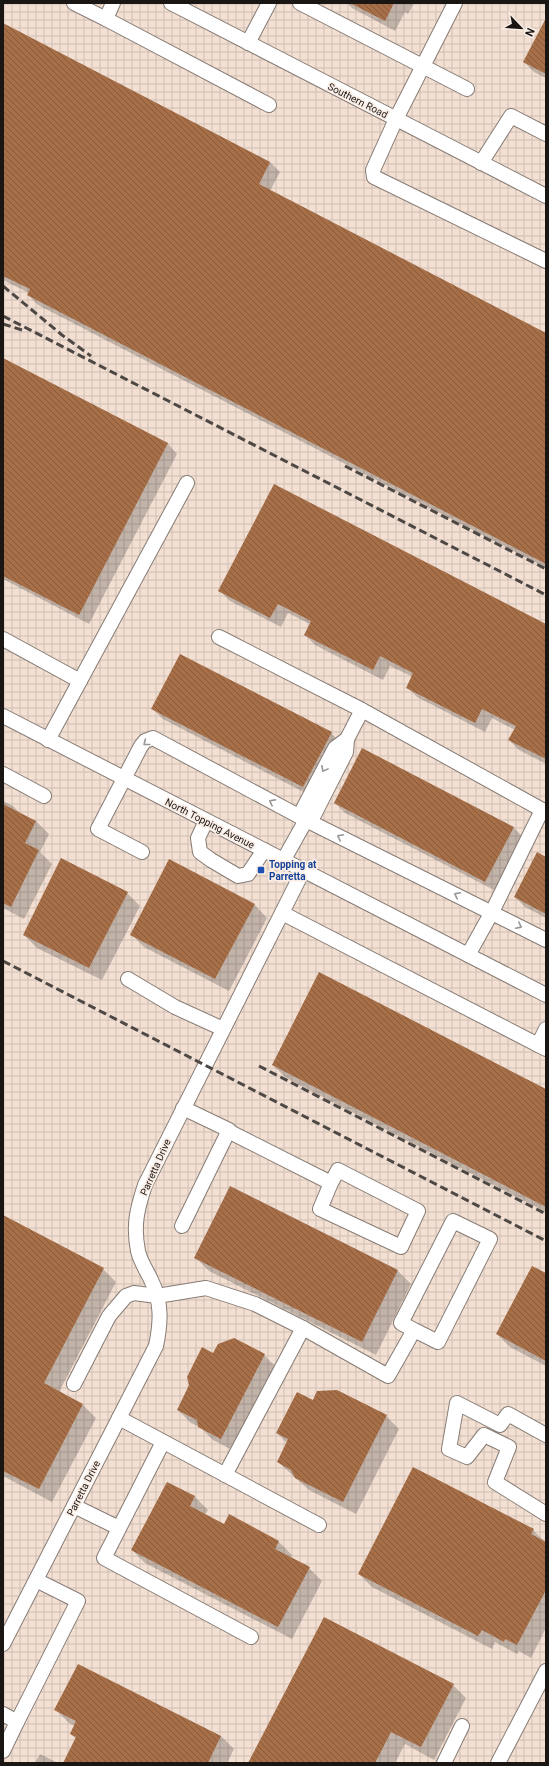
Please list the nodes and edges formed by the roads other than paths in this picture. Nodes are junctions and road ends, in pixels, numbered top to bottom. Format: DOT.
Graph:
graph roads {
  1 [pos="74,3"];
  2 [pos="113,3"];
  3 [pos="171,3"];
  4 [pos="269,3"];
  5 [pos="300,3"];
  6 [pos="456,3"];
  7 [pos="106,19"];
  8 [pos="248,43"];
  9 [pos="423,66"];
  10 [pos="467,89"];
  11 [pos="270,104"];
  12 [pos="396,119"];
  13 [pos="546,134"];
  14 [pos="481,163"];
  15 [pos="546,196"];
  16 [pos="545,258"];
  17 [pos="187,483"];
  18 [pos="219,637"];
  19 [pos="3,639"];
  20 [pos="80,681"];
  21 [pos="362,710"];
  22 [pos="3,716"];
  23 [pos="48,740"];
  24 [pos="3,774"];
  25 [pos="124,780"];
  26 [pos="44,796"];
  27 [pos="544,811"];
  28 [pos="306,820"];
  29 [pos="206,821"];
  30 [pos="264,850"];
  31 [pos="142,852"];
  32 [pos="283,861"];
  33 [pos="304,871"];
  34 [pos="492,912"];
  35 [pos="282,913"];
  36 [pos="546,940"];
  37 [pos="468,955"];
  38 [pos="128,979"];
  39 [pos="546,995"];
  40 [pos="223,1028"];
  41 [pos="546,1029"];
  42 [pos="542,1047"];
  43 [pos="183,1108"];
  44 [pos="228,1131"];
  45 [pos="331,1183"];
  46 [pos="182,1226"];
  47 [pos="157,1296"];
  48 [pos="303,1328"];
  49 [pos="414,1330"];
  50 [pos="74,1384"];
  51 [pos="119,1418"];
  52 [pos="546,1435"];
  53 [pos="163,1442"];
  54 [pos="225,1475"];
  55 [pos="74,1506"];
  56 [pos="546,1514"];
  57 [pos="319,1525"];
  58 [pos="119,1528"];
  59 [pos="36,1580"];
  60 [pos="251,1637"];
  61 [pos="3,1644"];
  62 [pos="546,1671"];
  63 [pos="3,1714"];
  64 [pos="17,1722"];
  65 [pos="462,1726"];
  66 [pos="3,1751"];
  67 [pos="444,1763"];
  68 [pos="498,1763"];
  1 -- 7 [label="street"];
  2 -- 7 [label="street"];
  3 -- 8 [label="street, Southern Road"];
  4 -- 8 [label="street"];
  5 -- 9 [label="street"];
  6 -- 9 [label="street"];
  7 -- 11 [label="street"];
  8 -- 12 [label="street, Southern Road"];
  9 -- 10 [label="street"];
  9 -- 12 [label="street"];
  12 -- 14 [label="street, Southern Road"];
  12 -- 16 [label="street"];
  13 -- 14 [label="street"];
  14 -- 15 [label="street, Southern Road"];
  17 -- 20 [label="street"];
  18 -- 21 [label="street"];
  19 -- 20 [label="street"];
  20 -- 23 [label="street"];
  21 -- 27 [label="street"];
  21 -- 28 [label="street"];
  22 -- 23 [label="street, North Topping Avenue"];
  23 -- 25 [label="street, North Topping Avenue"];
  24 -- 26 [label="street"];
  28 -- 25 [label="street, one-way"];
  25 -- 29 [label="street, North Topping Avenue"];
  25 -- 31 [label="street"];
  27 -- 34 [label="street"];
  28 -- 32 [label="street"];
  34 -- 28 [label="street, one-way"];
  29 -- 30 [label="street, North Topping Avenue"];
  29 -- 30 [label="street"];
  30 -- 32 [label="street, North Topping Avenue"];
  32 -- 33 [label="street, North Topping Avenue"];
  33 -- 35 [label="street, Parretta Drive"];
  33 -- 37 [label="street, North Topping Avenue"];
  34 -- 36 [label="street, one-way"];
  34 -- 37 [label="street"];
  35 -- 40 [label="street, Parretta Drive"];
  35 -- 42 [label="street"];
  37 -- 39 [label="street, North Topping Avenue"];
  38 -- 40 [label="street"];
  40 -- 43 [label="street, Parretta Drive"];
  41 -- 42 [label="street"];
  43 -- 44 [label="street"];
  43 -- 47 [label="street, Parretta Drive"];
  44 -- 45 [label="street"];
  44 -- 46 [label="street"];
  45 -- 45 [label="street"];
  47 -- 48 [label="street"];
  47 -- 50 [label="street"];
  47 -- 51 [label="street, Parretta Drive"];
  48 -- 49 [label="street"];
  48 -- 54 [label="street"];
  49 -- 49 [label="street"];
  51 -- 53 [label="street"];
  51 -- 55 [label="street, Parretta Drive"];
  52 -- 56 [label="street"];
  53 -- 54 [label="street"];
  53 -- 58 [label="street"];
  54 -- 57 [label="street"];
  55 -- 58 [label="street"];
  55 -- 59 [label="street, Parretta Drive"];
  58 -- 60 [label="street"];
  59 -- 61 [label="street, Parretta Drive"];
  59 -- 64 [label="street"];
  62 -- 68 [label="street"];
  63 -- 64 [label="street"];
  64 -- 66 [label="street"];
  65 -- 67 [label="street"];
}
